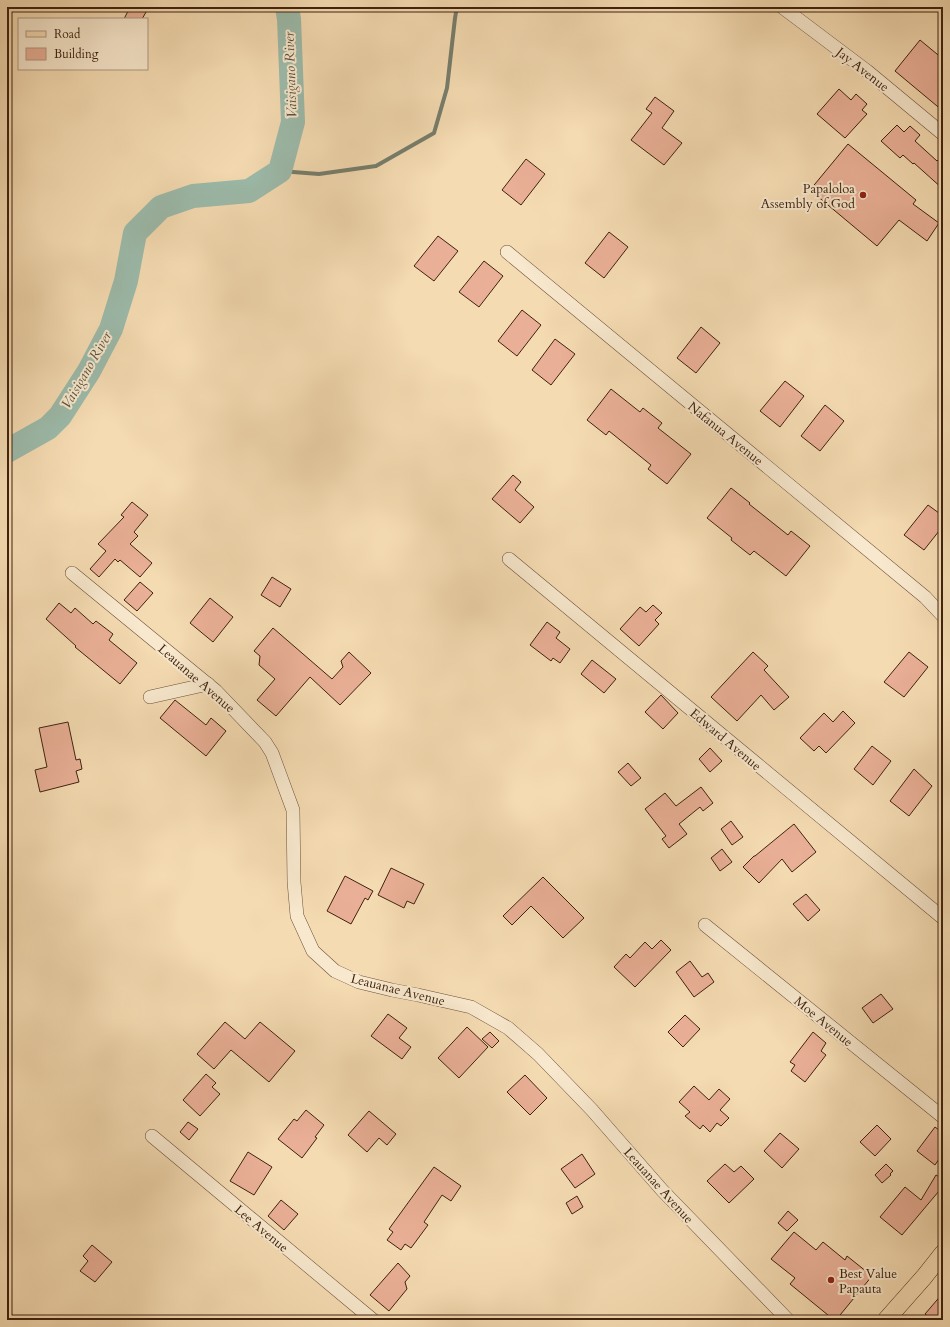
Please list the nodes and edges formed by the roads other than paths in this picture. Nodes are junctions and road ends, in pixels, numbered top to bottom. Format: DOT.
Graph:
graph roads {
  1 [pos="782,7"];
  2 [pos="943,134"];
  3 [pos="507,252"];
  4 [pos="509,559"];
  5 [pos="72,573"];
  6 [pos="943,616"];
  7 [pos="208,684"];
  8 [pos="150,697"];
  9 [pos="943,918"];
  10 [pos="705,925"];
  11 [pos="943,1117"];
  12 [pos="152,1136"];
  13 [pos="942,1259"];
  14 [pos="373,1320"];
  15 [pos="788,1320"];
  16 [pos="886,1320"];
  1 -- 2 [label="street, Jay Avenue"];
  3 -- 6 [label="street, Nafanua Avenue"];
  4 -- 9 [label="street, Edward Avenue"];
  5 -- 7 [label="street, Leauanae Avenue"];
  7 -- 8 [label="street"];
  7 -- 15 [label="street, Leauanae Avenue"];
  10 -- 11 [label="street, Moe Avenue"];
  12 -- 14 [label="street, Lee Avenue"];
  13 -- 16 [label="main road"];
}
